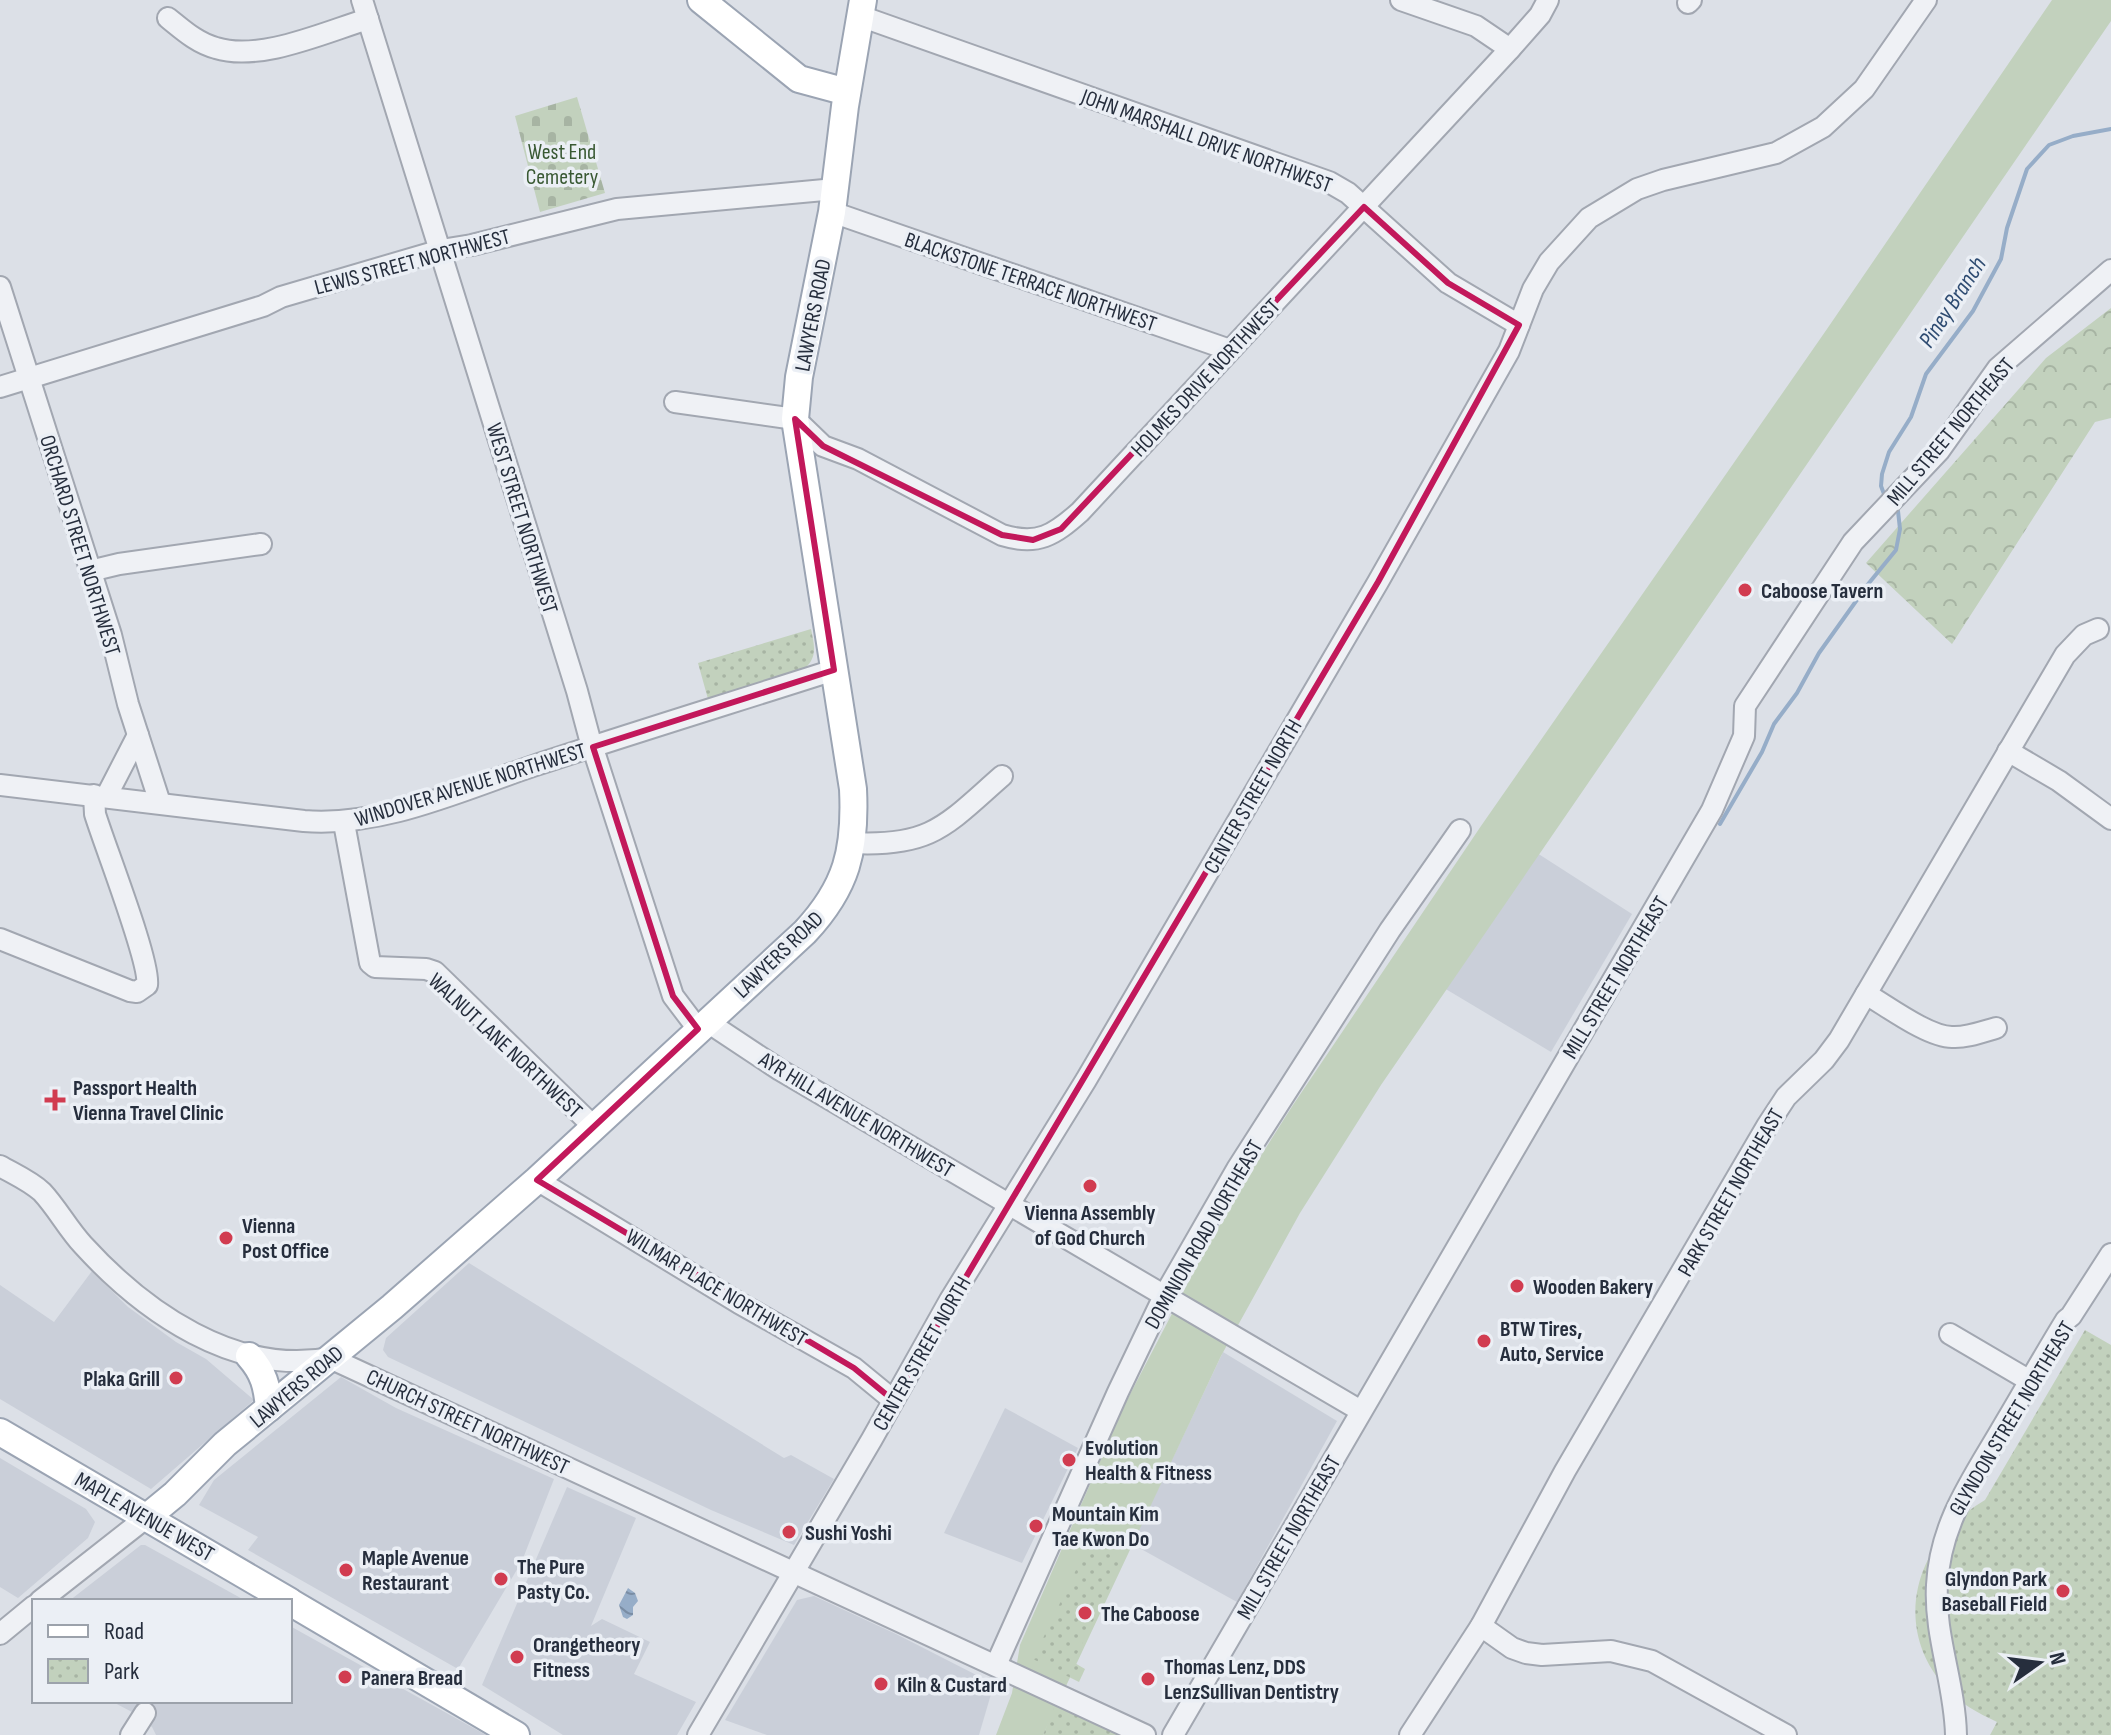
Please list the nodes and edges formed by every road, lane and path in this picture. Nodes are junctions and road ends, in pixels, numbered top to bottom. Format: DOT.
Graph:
graph roads {
  1 [pos="701,0"];
  2 [pos="1401,0"];
  3 [pos="1548,0"];
  4 [pos="1926,0"];
  5 [pos="862,8"];
  6 [pos="365,10"];
  7 [pos="168,18"];
  8 [pos="1510,49"];
  9 [pos="847,92"];
  10 [pos="834,200"];
  11 [pos="1364,207"];
  12 [pos="441,250"];
  13 [pos="2111,270"];
  14 [pos="0,287"];
  15 [pos="1519,325"];
  16 [pos="1230,350"];
  17 [pos="29,379"];
  18 [pos="0,387"];
  19 [pos="675,402"];
  20 [pos="795,419"];
  21 [pos="261,544"];
  22 [pos="90,571"];
  23 [pos="2098,629"];
  24 [pos="834,670"];
  25 [pos="138,735"];
  26 [pos="593,747"];
  27 [pos="2008,751"];
  28 [pos="1002,776"];
  29 [pos="0,785"];
  30 [pos="100,796"];
  31 [pos="160,803"];
  32 [pos="2111,819"];
  33 [pos="344,823"];
  34 [pos="1460,830"];
  35 [pos="852,843"];
  36 [pos="0,939"];
  37 [pos="1866,994"];
  38 [pos="702,1025"];
  39 [pos="1996,1028"];
  40 [pos="593,1126"];
  41 [pos="0,1166"];
  42 [pos="537,1180"];
  43 [pos="1008,1205"];
  44 [pos="2111,1254"];
  45 [pos="1164,1296"];
  46 [pos="1950,1334"];
  47 [pos="249,1356"];
  48 [pos="330,1358"];
  49 [pos="2030,1381"];
  50 [pos="893,1400"];
  51 [pos="269,1408"];
  52 [pos="1361,1411"];
  53 [pos="0,1432"];
  54 [pos="147,1517"];
  55 [pos="794,1571"];
  56 [pos="43,1599"];
  57 [pos="287,1599"];
  58 [pos="292,1602"];
  59 [pos="32,1608"];
  60 [pos="1481,1626"];
  61 [pos="0,1634"];
  62 [pos="996,1665"];
  63 [pos="145,1713"];
  64 [pos="131,1735"];
  65 [pos="516,1735"];
  66 [pos="698,1735"];
  67 [pos="1145,1735"];
  68 [pos="1173,1735"];
  69 [pos="1410,1735"];
  70 [pos="1786,1735"];
  71 [pos="1956,1735"];
  1 -- 9 [label="main road"];
  2 -- 8 [label="street"];
  3 -- 8 [label="street, HOLMES DRIVE NORTHWEST"];
  4 -- 15 [label="street, CENTER STREET NORTH"];
  5 -- 9 [label="main road, LAWYERS ROAD"];
  5 -- 11 [label="street, JOHN MARSHALL DRIVE NORTHWEST"];
  6 -- 7 [label="street"];
  6 -- 12 [label="street, WEST STREET NORTHWEST"];
  8 -- 11 [label="street, HOLMES DRIVE NORTHWEST"];
  9 -- 10 [label="main road, LAWYERS ROAD"];
  10 -- 12 [label="street, LEWIS STREET NORTHWEST"];
  10 -- 16 [label="street, BLACKSTONE TERRACE NORTHWEST"];
  10 -- 20 [label="main road, LAWYERS ROAD"];
  11 -- 15 [label="street, JOHN MARSHALL DRIVE NORTHWEST"];
  11 -- 16 [label="street, HOLMES DRIVE NORTHWEST"];
  12 -- 17 [label="street, LEWIS STREET NORTHWEST"];
  12 -- 26 [label="street, WEST STREET NORTHWEST"];
  13 -- 52 [label="street, MILL STREET NORTHEAST"];
  14 -- 17 [label="street, ORCHARD STREET NORTHWEST"];
  15 -- 43 [label="street, CENTER STREET NORTH"];
  16 -- 20 [label="street, HOLMES DRIVE NORTHWEST"];
  17 -- 18 [label="street, LEWIS STREET NORTHWEST"];
  17 -- 22 [label="street, ORCHARD STREET NORTHWEST"];
  19 -- 20 [label="street"];
  20 -- 24 [label="main road, LAWYERS ROAD"];
  21 -- 22 [label="street"];
  22 -- 25 [label="street, ORCHARD STREET NORTHWEST"];
  23 -- 27 [label="street, PARK STREET NORTHEAST"];
  24 -- 26 [label="street, WINDOVER AVENUE NORTHWEST"];
  24 -- 35 [label="main road, LAWYERS ROAD"];
  25 -- 30 [label="street"];
  25 -- 31 [label="street, ORCHARD STREET NORTHWEST"];
  26 -- 33 [label="street, WINDOVER AVENUE NORTHWEST"];
  26 -- 38 [label="street, WEST STREET NORTHWEST"];
  27 -- 32 [label="street"];
  27 -- 37 [label="street, PARK STREET NORTHEAST"];
  28 -- 35 [label="street"];
  29 -- 30 [label="street, WINDOVER AVENUE NORTHWEST"];
  30 -- 31 [label="street, WINDOVER AVENUE NORTHWEST"];
  30 -- 36 [label="street"];
  31 -- 33 [label="street, WINDOVER AVENUE NORTHWEST"];
  33 -- 40 [label="street, WALNUT LANE NORTHWEST"];
  34 -- 45 [label="street, DOMINION ROAD NORTHEAST"];
  35 -- 38 [label="main road, LAWYERS ROAD"];
  37 -- 39 [label="street"];
  37 -- 60 [label="street, PARK STREET NORTHEAST"];
  38 -- 40 [label="main road, LAWYERS ROAD"];
  38 -- 43 [label="street, AYR HILL AVENUE NORTHWEST"];
  40 -- 42 [label="main road, LAWYERS ROAD"];
  41 -- 47 [label="street, CHURCH STREET NORTHWEST"];
  42 -- 48 [label="main road, LAWYERS ROAD"];
  42 -- 50 [label="street, WILMAR PLACE NORTHWEST"];
  43 -- 45 [label="street, AYR HILL AVENUE NORTHWEST"];
  43 -- 50 [label="street, CENTER STREET NORTH"];
  44 -- 49 [label="street, GLYNDON STREET NORTHEAST"];
  45 -- 52 [label="street, AYR HILL AVENUE NORTHWEST"];
  45 -- 62 [label="street, DOMINION ROAD NORTHEAST"];
  46 -- 49 [label="street"];
  47 -- 48 [label="street, CHURCH STREET NORTHWEST"];
  47 -- 51 [label="main road"];
  48 -- 51 [label="main road, LAWYERS ROAD"];
  48 -- 55 [label="street, CHURCH STREET NORTHWEST"];
  49 -- 71 [label="street, GLYNDON STREET NORTHEAST"];
  50 -- 55 [label="street, CENTER STREET NORTH"];
  51 -- 54 [label="main road, LAWYERS ROAD"];
  52 -- 68 [label="street, MILL STREET NORTHEAST"];
  53 -- 54 [label="main road, MAPLE AVENUE WEST"];
  54 -- 56 [label="street"];
  54 -- 57 [label="main road, MAPLE AVENUE WEST"];
  55 -- 62 [label="street, CHURCH STREET NORTHWEST"];
  55 -- 66 [label="street, CENTER STREET NORTH"];
  58 -- 65 [label="main road, MAPLE AVENUE WEST"];
  59 -- 61 [label="street"];
  60 -- 69 [label="street, PARK STREET NORTHEAST"];
  60 -- 70 [label="street"];
  62 -- 67 [label="street, CHURCH STREET NORTHWEST"];
  63 -- 64 [label="street"];
}
